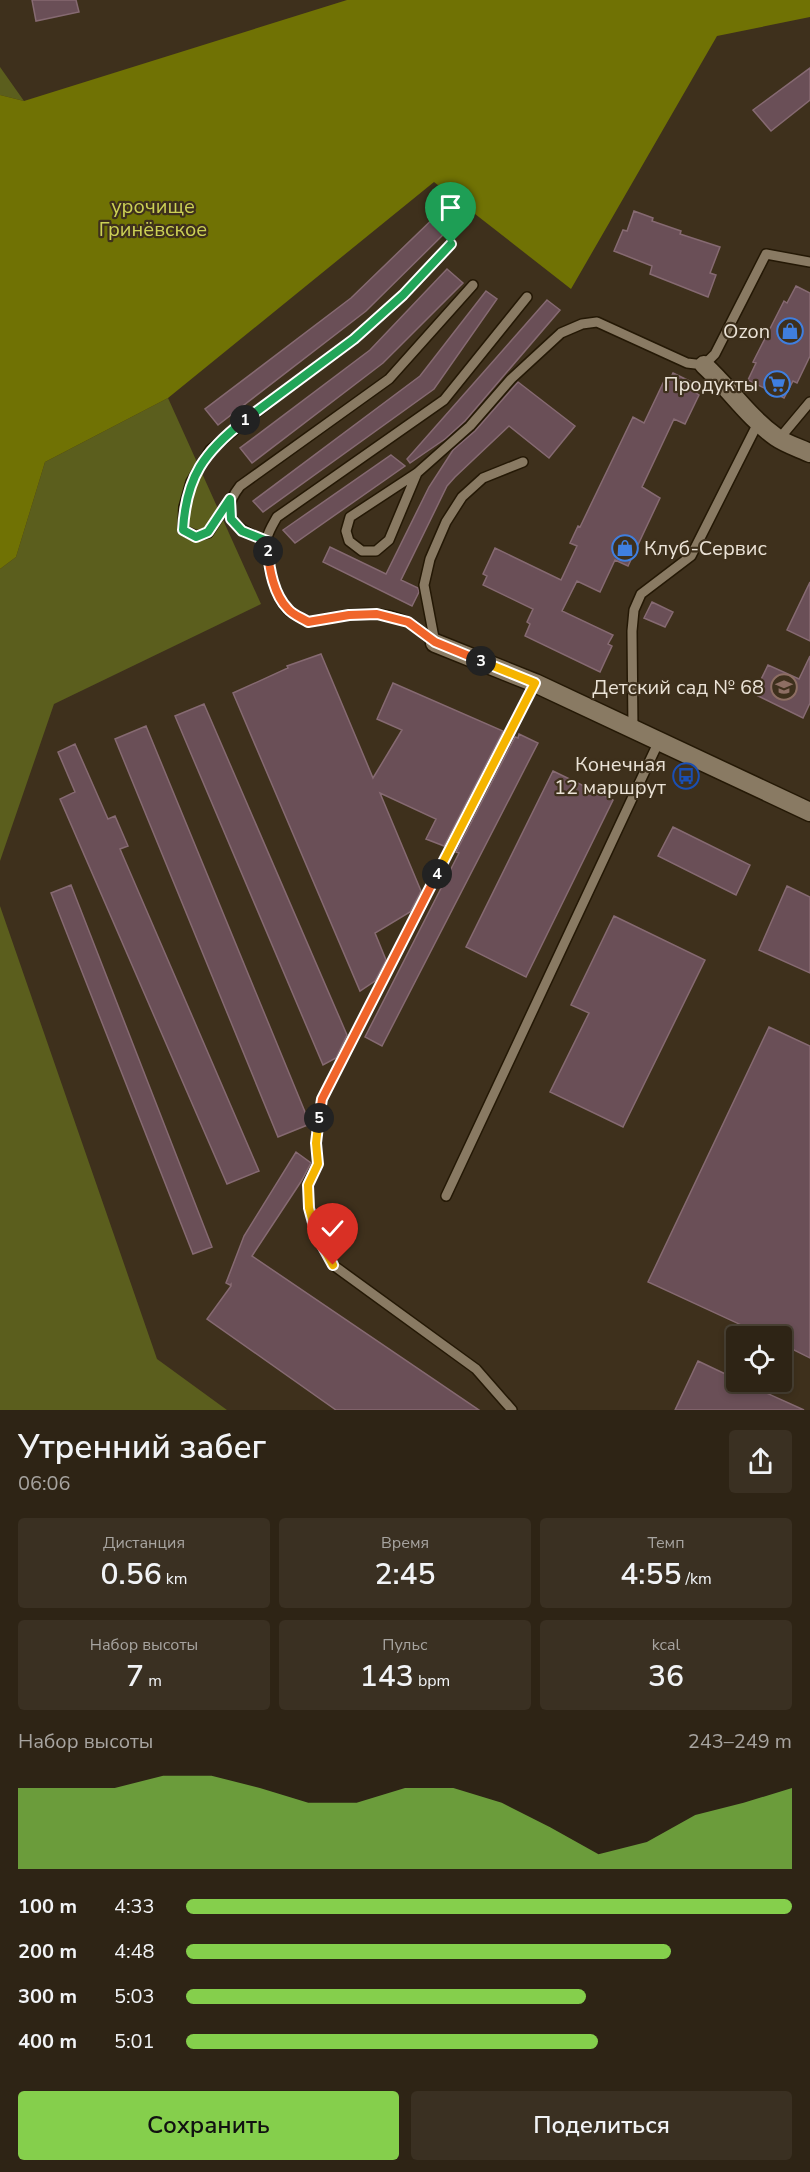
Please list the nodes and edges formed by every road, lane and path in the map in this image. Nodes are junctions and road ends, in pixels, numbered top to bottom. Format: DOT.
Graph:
graph roads {
  1 [pos="451,244"];
  2 [pos="810,262"];
  3 [pos="473,285"];
  4 [pos="527,297"];
  5 [pos="704,365"];
  6 [pos="810,402"];
  7 [pos="758,423"];
  8 [pos="779,439"];
  9 [pos="810,453"];
  10 [pos="523,462"];
  11 [pos="417,473"];
  12 [pos="230,499"];
  13 [pos="267,541"];
  14 [pos="435,642"];
  15 [pos="535,683"];
  16 [pos="633,729"];
  17 [pos="659,741"];
  18 [pos="810,812"];
  19 [pos="446,1196"];
  20 [pos="512,1410"];
  1 -- 12 [label="lane"];
  2 -- 5 [label="lane"];
  3 -- 12 [label="lane"];
  4 -- 13 [label="lane"];
  5 -- 7 [label="street"];
  5 -- 11 [label="lane"];
  6 -- 8 [label="lane"];
  7 -- 8 [label="street"];
  7 -- 16 [label="lane"];
  8 -- 9 [label="street"];
  10 -- 14 [label="lane"];
  11 -- 11 [label="lane"];
  12 -- 13 [label="lane"];
  13 -- 14 [label="lane"];
  14 -- 15 [label="street"];
  15 -- 16 [label="street"];
  15 -- 20 [label="lane"];
  16 -- 17 [label="street"];
  17 -- 18 [label="street"];
  17 -- 19 [label="lane"];
}
